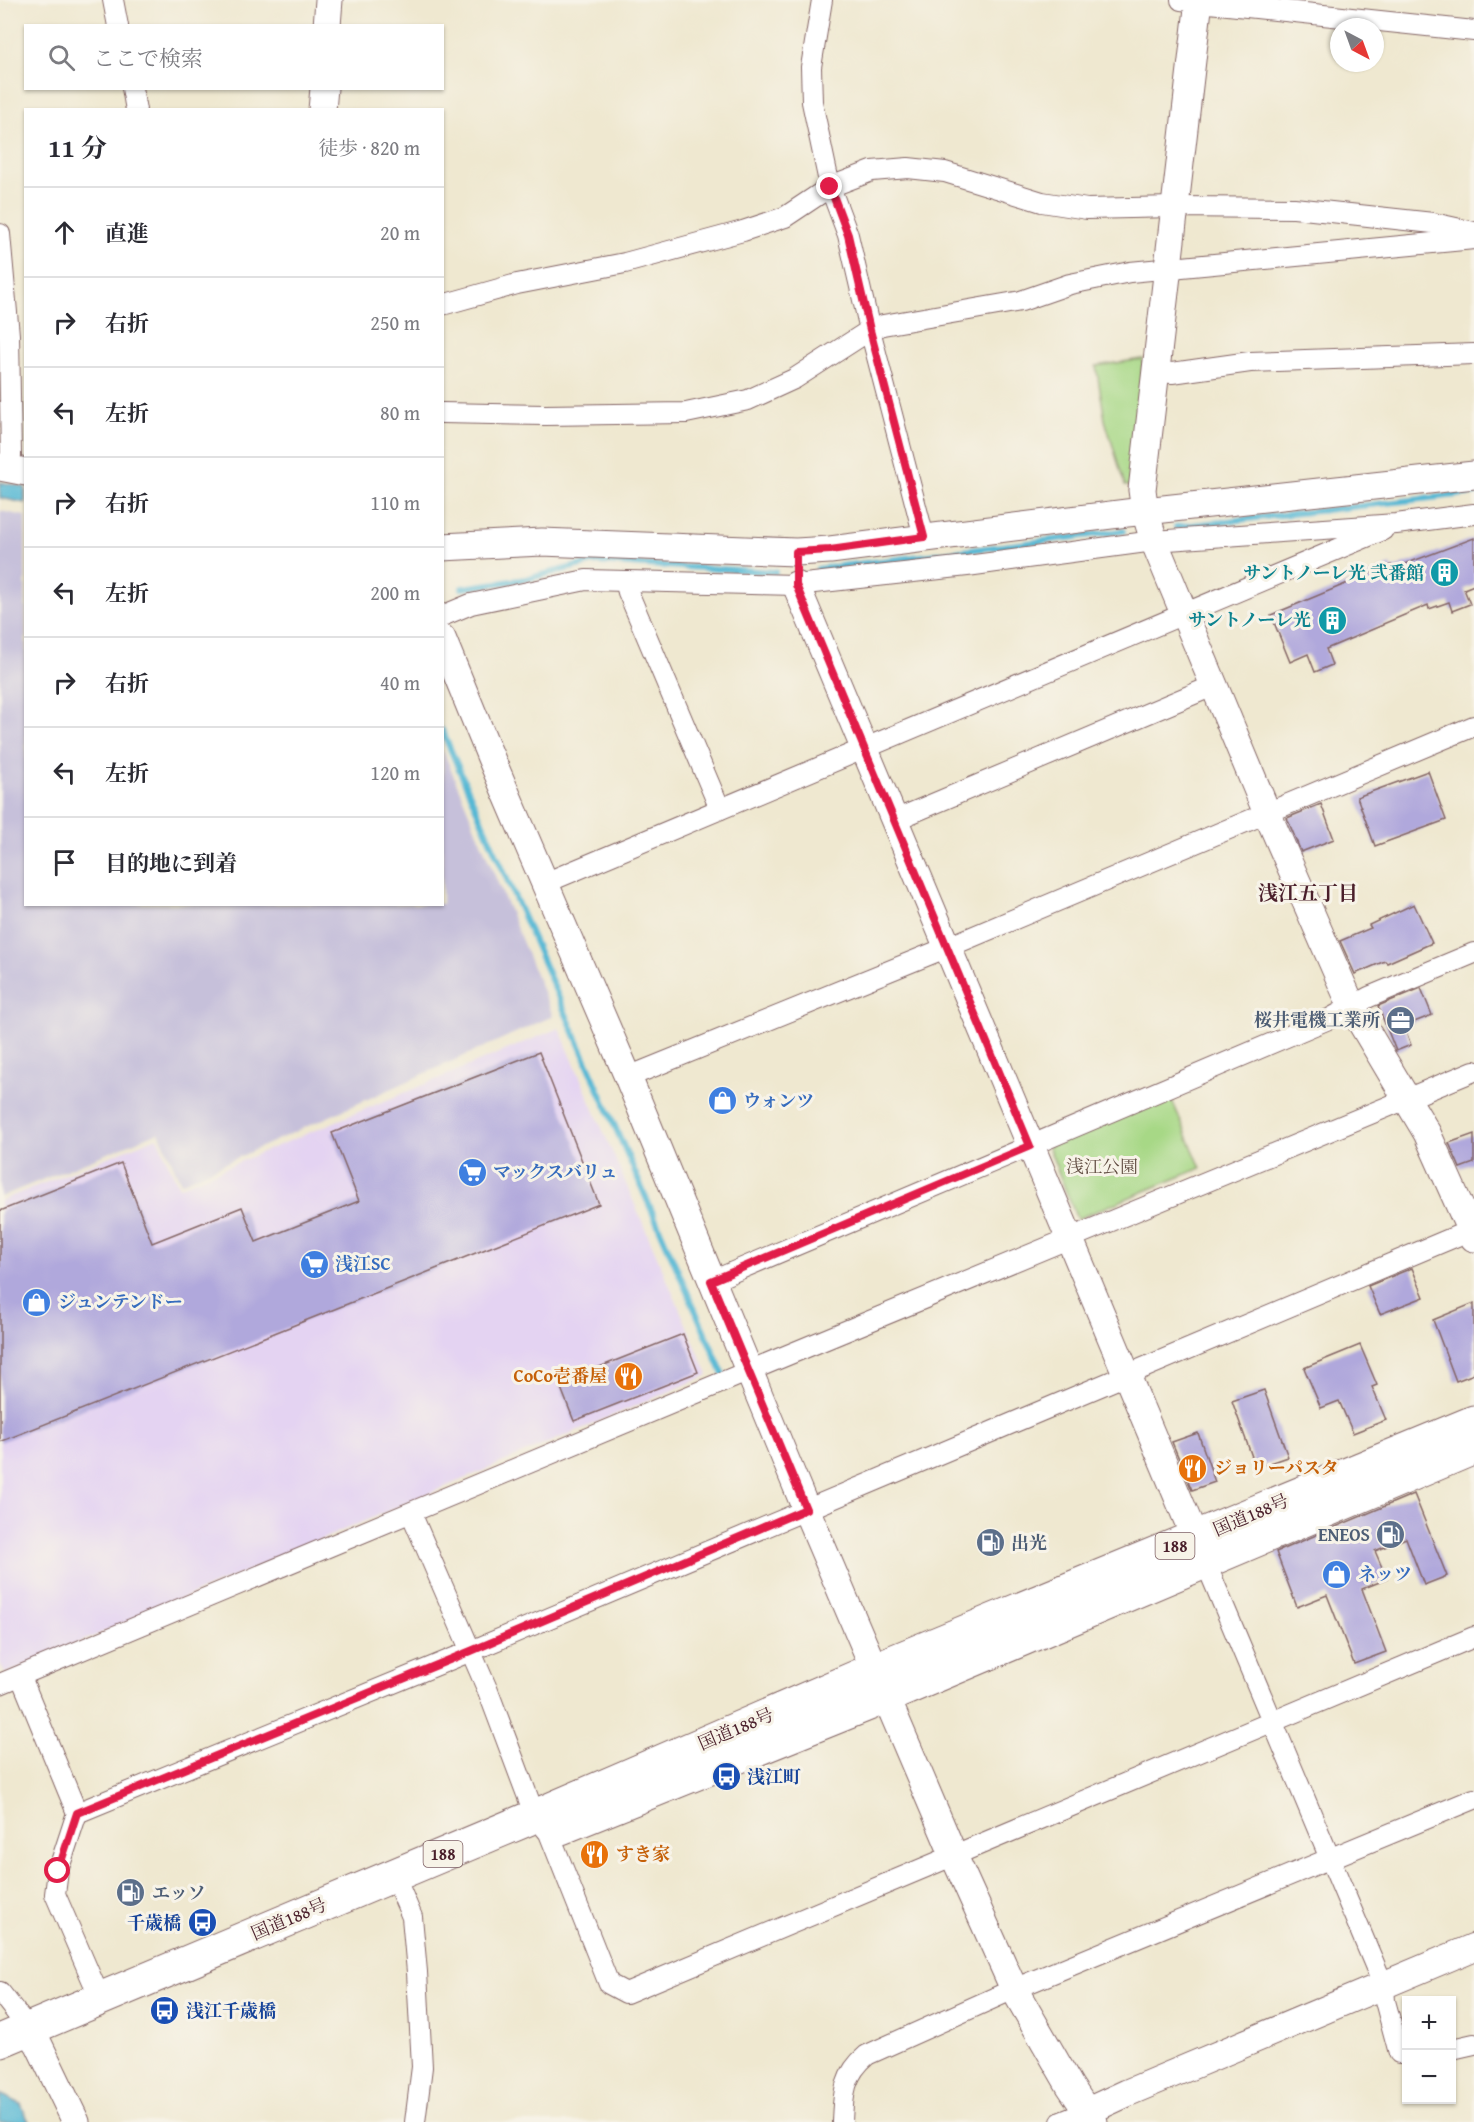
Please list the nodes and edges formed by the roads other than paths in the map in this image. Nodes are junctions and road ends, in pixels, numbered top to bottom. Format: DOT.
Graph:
graph roads {
  1 [pos="113,0"];
  2 [pos="329,0"];
  3 [pos="822,0"];
  4 [pos="1193,1"];
  5 [pos="118,24"];
  6 [pos="327,24"];
  7 [pos="1474,31"];
  8 [pos="132,90"];
  9 [pos="324,90"];
  10 [pos="136,108"];
  11 [pos="322,108"];
  12 [pos="830,187"];
  13 [pos="1174,207"];
  14 [pos="1474,232"];
  15 [pos="0,234"];
  16 [pos="1474,239"];
  17 [pos="1168,270"];
  18 [pos="444,304"];
  19 [pos="870,330"];
  20 [pos="17,334"];
  21 [pos="1474,354"];
  22 [pos="1157,372"];
  23 [pos="444,413"];
  24 [pos="11,469"];
  25 [pos="1474,475"];
  26 [pos="1144,511"];
  27 [pos="1474,514"];
  28 [pos="1396,524"];
  29 [pos="924,537"];
  30 [pos="1154,542"];
  31 [pos="444,547"];
  32 [pos="796,552"];
  33 [pos="625,581"];
  34 [pos="796,585"];
  35 [pos="1185,613"];
  36 [pos="444,615"];
  37 [pos="444,643"];
  38 [pos="1215,685"];
  39 [pos="1474,726"];
  40 [pos="864,750"];
  41 [pos="720,809"];
  42 [pos="1267,813"];
  43 [pos="895,820"];
  44 [pos="545,883"];
  45 [pos="948,947"];
  46 [pos="1474,953"];
  47 [pos="1352,1007"];
  48 [pos="1474,1071"];
  49 [pos="628,1077"];
  50 [pos="1406,1100"];
  51 [pos="1030,1146"];
  52 [pos="1472,1234"];
  53 [pos="1069,1239"];
  54 [pos="711,1281"];
  55 [pos="749,1371"];
  56 [pos="1126,1374"];
  57 [pos="1474,1422"];
  58 [pos="1474,1448"];
  59 [pos="806,1509"];
  60 [pos="411,1513"];
  61 [pos="1200,1549"];
  62 [pos="1474,1637"];
  63 [pos="471,1651"];
  64 [pos="21,1677"];
  65 [pos="881,1683"];
  66 [pos="0,1684"];
  67 [pos="1272,1722"];
  68 [pos="1474,1798"];
  69 [pos="77,1813"];
  70 [pos="542,1824"];
  71 [pos="954,1857"];
  72 [pos="1330,1859"];
  73 [pos="398,1885"];
  74 [pos="1474,1947"];
  75 [pos="1384,1987"];
  76 [pos="1014,1989"];
  77 [pos="0,1992"];
  78 [pos="100,1998"];
  79 [pos="16,2044"];
  80 [pos="1474,2044"];
  81 [pos="1456,2048"];
  82 [pos="1402,2053"];
  83 [pos="1090,2117"];
  84 [pos="76,2122"];
  85 [pos="415,2122"];
  86 [pos="842,2122"];
  87 [pos="1061,2122"];
  1 -- 5 [label="street"];
  2 -- 6 [label="street"];
  3 -- 12 [label="street"];
  4 -- 7 [label="street"];
  4 -- 13 [label="street"];
  8 -- 10 [label="street"];
  9 -- 11 [label="street"];
  12 -- 13 [label="street"];
  12 -- 18 [label="street"];
  12 -- 19 [label="street"];
  13 -- 14 [label="street"];
  13 -- 17 [label="street"];
  15 -- 20 [label="street"];
  16 -- 17 [label="street"];
  17 -- 19 [label="street"];
  17 -- 22 [label="street"];
  19 -- 23 [label="street"];
  19 -- 29 [label="street"];
  20 -- 24 [label="street"];
  21 -- 22 [label="street"];
  22 -- 26 [label="street"];
  25 -- 26 [label="street"];
  26 -- 29 [label="street"];
  26 -- 30 [label="street"];
  27 -- 28 [label="street"];
  28 -- 30 [label="street"];
  28 -- 35 [label="street"];
  29 -- 32 [label="street"];
  30 -- 34 [label="street"];
  30 -- 35 [label="street"];
  31 -- 32 [label="street"];
  32 -- 34 [label="street"];
  33 -- 34 [label="street"];
  33 -- 36 [label="street"];
  33 -- 41 [label="street"];
  34 -- 40 [label="street"];
  35 -- 38 [label="street"];
  35 -- 40 [label="street"];
  37 -- 44 [label="street"];
  38 -- 42 [label="street"];
  38 -- 43 [label="street"];
  39 -- 42 [label="street"];
  40 -- 41 [label="street"];
  40 -- 43 [label="street"];
  41 -- 44 [label="street"];
  42 -- 45 [label="street"];
  42 -- 47 [label="street"];
  43 -- 45 [label="street"];
  44 -- 49 [label="street"];
  45 -- 49 [label="street"];
  45 -- 51 [label="street"];
  46 -- 47 [label="street"];
  47 -- 50 [label="street"];
  47 -- 51 [label="street"];
  48 -- 50 [label="street"];
  49 -- 54 [label="street"];
  50 -- 52 [label="street"];
  50 -- 53 [label="street"];
  51 -- 53 [label="street"];
  51 -- 54 [label="street"];
  52 -- 56 [label="street"];
  53 -- 55 [label="street"];
  53 -- 56 [label="street"];
  54 -- 55 [label="street"];
  55 -- 59 [label="street"];
  55 -- 60 [label="street"];
  56 -- 59 [label="street"];
  56 -- 61 [label="street"];
  57 -- 61 [label="highway, 国道188号 / 188"];
  58 -- 61 [label="highway, 国道188号 / 188"];
  59 -- 63 [label="street"];
  59 -- 65 [label="street"];
  60 -- 63 [label="street"];
  60 -- 64 [label="street"];
  61 -- 65 [label="highway, 国道188号 / 188"];
  61 -- 67 [label="street"];
  62 -- 67 [label="street"];
  63 -- 69 [label="street"];
  63 -- 70 [label="street"];
  64 -- 66 [label="street"];
  64 -- 69 [label="street"];
  65 -- 70 [label="highway, 国道188号 / 188"];
  65 -- 71 [label="street"];
  67 -- 71 [label="street"];
  67 -- 72 [label="street"];
  68 -- 72 [label="street"];
  69 -- 78 [label="street"];
  70 -- 71 [label="street"];
  70 -- 73 [label="highway, 国道188号 / 188"];
  71 -- 76 [label="street"];
  72 -- 75 [label="street"];
  72 -- 76 [label="street"];
  73 -- 78 [label="highway, 国道188号 / 188"];
  73 -- 79 [label="highway, 国道188号 / 188"];
  73 -- 85 [label="street"];
  74 -- 75 [label="street"];
  75 -- 82 [label="street"];
  75 -- 83 [label="street"];
  76 -- 83 [label="street"];
  76 -- 86 [label="street"];
  77 -- 79 [label="street"];
  78 -- 79 [label="highway, 国道188号 / 188"];
  79 -- 84 [label="street"];
  80 -- 81 [label="street"];
  83 -- 87 [label="street"];
}
